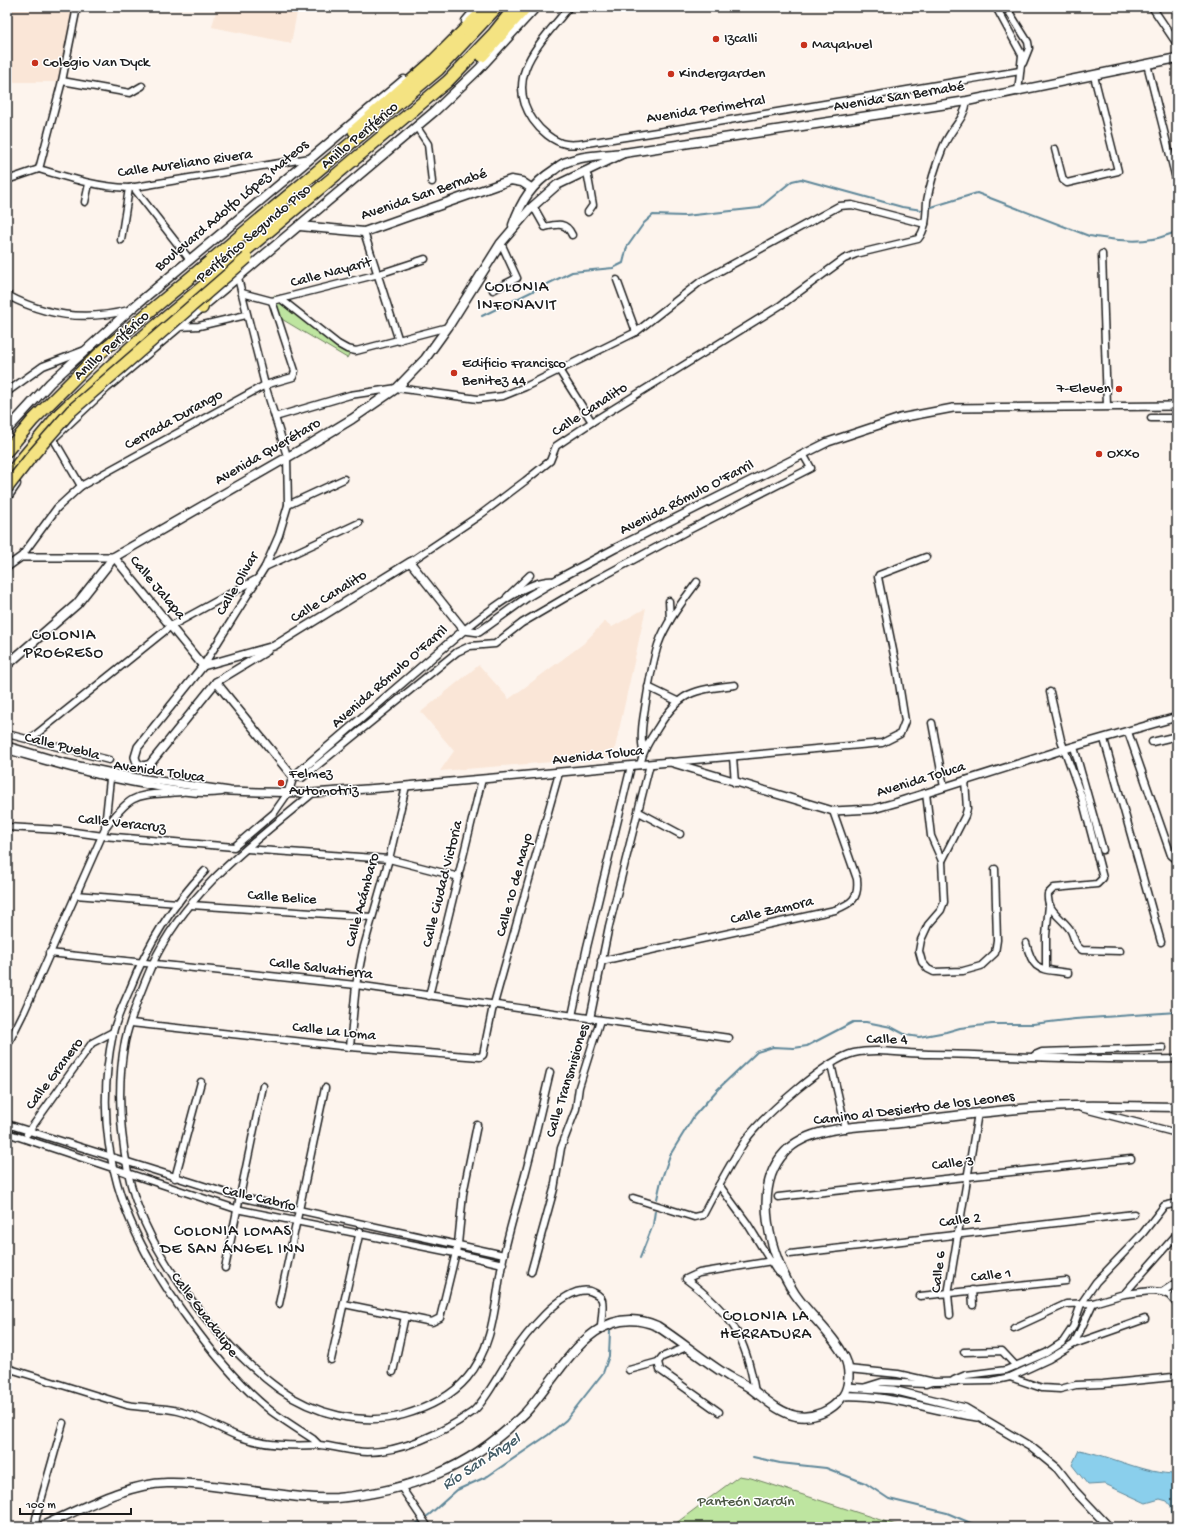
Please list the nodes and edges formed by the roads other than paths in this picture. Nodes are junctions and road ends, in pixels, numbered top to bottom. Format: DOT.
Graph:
graph roads {
  1 [pos="77,7"];
  2 [pos="478,7"];
  3 [pos="487,7"];
  4 [pos="497,7"];
  5 [pos="514,7"];
  6 [pos="526,7"];
  7 [pos="536,7"];
  8 [pos="569,7"];
  9 [pos="996,7"];
  10 [pos="1006,7"];
  11 [pos="1152,7"];
  12 [pos="1177,44"];
  13 [pos="1177,58"];
  14 [pos="1022,64"];
  15 [pos="1147,64"];
  16 [pos="1020,71"];
  17 [pos="1094,76"];
  18 [pos="62,81"];
  19 [pos="142,86"];
  20 [pos="1018,92"];
  21 [pos="968,101"];
  22 [pos="416,126"];
  23 [pos="1055,150"];
  24 [pos="624,153"];
  25 [pos="313,158"];
  26 [pos="566,162"];
  27 [pos="39,169"];
  28 [pos="583,172"];
  29 [pos="7,180"];
  30 [pos="432,182"];
  31 [pos="1177,183"];
  32 [pos="89,184"];
  33 [pos="131,188"];
  34 [pos="531,188"];
  35 [pos="85,202"];
  36 [pos="531,208"];
  37 [pos="588,212"];
  38 [pos="925,224"];
  39 [pos="300,226"];
  40 [pos="511,230"];
  41 [pos="364,232"];
  42 [pos="572,235"];
  43 [pos="121,240"];
  44 [pos="501,242"];
  45 [pos="1102,254"];
  46 [pos="425,259"];
  47 [pos="190,260"];
  48 [pos="379,274"];
  49 [pos="212,278"];
  50 [pos="238,278"];
  51 [pos="617,280"];
  52 [pos="493,290"];
  53 [pos="242,293"];
  54 [pos="7,295"];
  55 [pos="281,299"];
  56 [pos="272,301"];
  57 [pos="202,308"];
  58 [pos="130,310"];
  59 [pos="246,315"];
  60 [pos="179,327"];
  61 [pos="448,327"];
  62 [pos="636,332"];
  63 [pos="399,341"];
  64 [pos="86,349"];
  65 [pos="559,370"];
  66 [pos="265,385"];
  67 [pos="397,388"];
  68 [pos="7,392"];
  69 [pos="1107,406"];
  70 [pos="1177,406"];
  71 [pos="275,417"];
  72 [pos="1151,418"];
  73 [pos="1177,418"];
  74 [pos="592,422"];
  75 [pos="7,430"];
  76 [pos="53,438"];
  77 [pos="7,444"];
  78 [pos="7,451"];
  79 [pos="803,454"];
  80 [pos="287,456"];
  81 [pos="7,477"];
  82 [pos="344,479"];
  83 [pos="81,486"];
  84 [pos="7,488"];
  85 [pos="7,496"];
  86 [pos="288,505"];
  87 [pos="359,523"];
  88 [pos="21,557"];
  89 [pos="114,557"];
  90 [pos="926,557"];
  91 [pos="410,562"];
  92 [pos="7,567"];
  93 [pos="265,567"];
  94 [pos="530,574"];
  95 [pos="259,578"];
  96 [pos="554,582"];
  97 [pos="697,582"];
  98 [pos="669,601"];
  99 [pos="500,603"];
  100 [pos="670,620"];
  101 [pos="171,626"];
  102 [pos="464,630"];
  103 [pos="274,646"];
  104 [pos="7,666"];
  105 [pos="203,666"];
  106 [pos="216,682"];
  107 [pos="735,685"];
  108 [pos="648,687"];
  109 [pos="1050,692"];
  110 [pos="676,701"];
  111 [pos="1177,717"];
  112 [pos="932,723"];
  113 [pos="1128,732"];
  114 [pos="7,734"];
  115 [pos="1177,738"];
  116 [pos="1104,739"];
  117 [pos="29,740"];
  118 [pos="1152,742"];
  119 [pos="7,746"];
  120 [pos="1074,747"];
  121 [pos="1065,749"];
  122 [pos="7,750"];
  123 [pos="642,751"];
  124 [pos="733,757"];
  125 [pos="109,760"];
  126 [pos="670,762"];
  127 [pos="650,764"];
  128 [pos="640,765"];
  129 [pos="631,766"];
  130 [pos="559,773"];
  131 [pos="293,777"];
  132 [pos="110,779"];
  133 [pos="482,779"];
  134 [pos="964,780"];
  135 [pos="735,782"];
  136 [pos="406,786"];
  137 [pos="944,787"];
  138 [pos="230,791"];
  139 [pos="182,792"];
  140 [pos="313,792"];
  141 [pos="288,793"];
  142 [pos="926,793"];
  143 [pos="833,811"];
  144 [pos="638,812"];
  145 [pos="7,827"];
  146 [pos="104,829"];
  147 [pos="680,834"];
  148 [pos="103,836"];
  149 [pos="247,850"];
  150 [pos="1103,850"];
  151 [pos="389,859"];
  152 [pos="1177,860"];
  153 [pos="942,861"];
  154 [pos="995,869"];
  155 [pos="205,871"];
  156 [pos="459,877"];
  157 [pos="74,895"];
  158 [pos="178,903"];
  159 [pos="191,905"];
  160 [pos="1049,905"];
  161 [pos="372,917"];
  162 [pos="1161,942"];
  163 [pos="1026,943"];
  164 [pos="1120,951"];
  165 [pos="49,953"];
  166 [pos="601,961"];
  167 [pos="140,962"];
  168 [pos="153,964"];
  169 [pos="1046,969"];
  170 [pos="1068,973"];
  171 [pos="356,986"];
  172 [pos="430,996"];
  173 [pos="495,1004"];
  174 [pos="572,1016"];
  175 [pos="590,1019"];
  176 [pos="600,1020"];
  177 [pos="131,1023"];
  178 [pos="113,1032"];
  179 [pos="729,1038"];
  180 [pos="7,1046"];
  181 [pos="350,1047"];
  182 [pos="1162,1048"];
  183 [pos="1033,1056"];
  184 [pos="1177,1059"];
  185 [pos="831,1064"];
  186 [pos="550,1072"];
  187 [pos="201,1082"];
  188 [pos="263,1086"];
  189 [pos="325,1088"];
  190 [pos="1177,1096"];
  191 [pos="1074,1106"];
  192 [pos="1176,1107"];
  193 [pos="978,1113"];
  194 [pos="7,1124"];
  195 [pos="477,1125"];
  196 [pos="846,1128"];
  197 [pos="28,1131"];
  198 [pos="7,1133"];
  199 [pos="1177,1133"];
  200 [pos="24,1138"];
  201 [pos="110,1157"];
  202 [pos="1131,1158"];
  203 [pos="127,1162"];
  204 [pos="112,1167"];
  205 [pos="128,1173"];
  206 [pos="968,1175"];
  207 [pos="175,1178"];
  208 [pos="719,1185"];
  209 [pos="239,1197"];
  210 [pos="778,1197"];
  211 [pos="633,1198"];
  212 [pos="1177,1204"];
  213 [pos="236,1208"];
  214 [pos="299,1211"];
  215 [pos="1134,1214"];
  216 [pos="296,1221"];
  217 [pos="362,1224"];
  218 [pos="359,1234"];
  219 [pos="957,1234"];
  220 [pos="1177,1234"];
  221 [pos="458,1244"];
  222 [pos="455,1253"];
  223 [pos="790,1254"];
  224 [pos="504,1255"];
  225 [pos="772,1261"];
  226 [pos="502,1264"];
  227 [pos="225,1268"];
  228 [pos="531,1272"];
  229 [pos="785,1278"];
  230 [pos="1066,1281"];
  231 [pos="1177,1282"];
  232 [pos="1091,1289"];
  233 [pos="972,1290"];
  234 [pos="1162,1292"];
  235 [pos="948,1294"];
  236 [pos="1124,1294"];
  237 [pos="920,1296"];
  238 [pos="1093,1303"];
  239 [pos="278,1304"];
  240 [pos="344,1304"];
  241 [pos="1081,1304"];
  242 [pos="1177,1304"];
  243 [pos="973,1305"];
  244 [pos="950,1315"];
  245 [pos="405,1316"];
  246 [pos="1145,1319"];
  247 [pos="601,1328"];
  248 [pos="1014,1328"];
  249 [pos="1074,1344"];
  250 [pos="687,1347"];
  251 [pos="964,1352"];
  252 [pos="331,1360"];
  253 [pos="658,1362"];
  254 [pos="1016,1366"];
  255 [pos="7,1368"];
  256 [pos="848,1369"];
  257 [pos="629,1370"];
  258 [pos="1006,1370"];
  259 [pos="393,1372"];
  260 [pos="1173,1377"];
  261 [pos="1010,1378"];
  262 [pos="953,1381"];
  263 [pos="934,1382"];
  264 [pos="847,1387"];
  265 [pos="865,1388"];
  266 [pos="755,1392"];
  267 [pos="843,1396"];
  268 [pos="719,1412"];
  269 [pos="980,1417"];
  270 [pos="63,1423"];
  271 [pos="319,1445"];
  272 [pos="401,1487"];
  273 [pos="427,1525"];
  274 [pos="35,1527"];
  275 [pos="40,1527"];
  276 [pos="1109,1527"];
  1 -- 18 [label="street"];
  2 -- 25 [label="main road, Boulevard Adolfo López Mateos"];
  3 -- 77 [label="highway, Periférico Segundo Piso"];
  4 -- 78 [label="highway, Anillo Periférico"];
  5 -- 49 [label="highway, Anillo Periférico"];
  6 -- 84 [label="highway, Periférico Segundo Piso, bridge"];
  7 -- 22 [label="main road"];
  8 -- 16 [label="street, Avenida Perimetral"];
  9 -- 14 [label="street"];
  10 -- 14 [label="street"];
  11 -- 12 [label="street"];
  13 -- 15 [label="main road, Avenida San Bernabé"];
  14 -- 16 [label="street"];
  15 -- 17 [label="main road, Avenida San Bernabé"];
  15 -- 31 [label="street"];
  16 -- 20 [label="street"];
  17 -- 20 [label="main road, Avenida San Bernabé"];
  17 -- 23 [label="street"];
  18 -- 19 [label="street"];
  18 -- 27 [label="street"];
  20 -- 21 [label="main road, Avenida San Bernabé"];
  21 -- 24 [label="main road, Avenida San Bernabé"];
  21 -- 38 [label="street, Calle Canalito"];
  22 -- 30 [label="street"];
  22 -- 39 [label="main road"];
  24 -- 26 [label="main road, Avenida Querétaro"];
  24 -- 28 [label="main road, Avenida Querétaro"];
  25 -- 33 [label="street, Calle Aureliano Rivera"];
  25 -- 47 [label="main road, Boulevard Adolfo López Mateos"];
  26 -- 28 [label="main road"];
  26 -- 34 [label="main road, Avenida Querétaro"];
  27 -- 29 [label="street"];
  27 -- 32 [label="street, Calle Aureliano Rivera"];
  28 -- 36 [label="main road, Avenida Querétaro"];
  28 -- 37 [label="street"];
  32 -- 33 [label="street, Calle Aureliano Rivera"];
  32 -- 35 [label="street"];
  33 -- 43 [label="street"];
  33 -- 47 [label="street"];
  34 -- 40 [label="main road, Avenida Querétaro"];
  34 -- 41 [label="main road, Avenida San Bernabé"];
  36 -- 40 [label="main road, Avenida Querétaro"];
  36 -- 42 [label="street"];
  38 -- 62 [label="street"];
  38 -- 74 [label="street, Calle Canalito"];
  39 -- 41 [label="main road, Avenida San Bernabé"];
  39 -- 50 [label="main road"];
  40 -- 44 [label="main road, Avenida Querétaro"];
  41 -- 48 [label="street"];
  44 -- 52 [label="street"];
  44 -- 61 [label="main road, Avenida Querétaro"];
  45 -- 69 [label="street"];
  46 -- 48 [label="street, Calle Nayarit"];
  47 -- 58 [label="main road, Boulevard Adolfo López Mateos"];
  48 -- 55 [label="street, Calle Nayarit"];
  48 -- 63 [label="street"];
  49 -- 57 [label="highway"];
  49 -- 81 [label="highway, Anillo Periférico"];
  50 -- 53 [label="street, Calle Olivar"];
  50 -- 57 [label="main road"];
  51 -- 62 [label="street"];
  53 -- 56 [label="street, Calle Nayarit"];
  53 -- 59 [label="street, Calle Olivar"];
  54 -- 58 [label="street"];
  55 -- 56 [label="street, Calle Nayarit"];
  55 -- 63 [label="street"];
  56 -- 66 [label="street, Cerrada Durango"];
  57 -- 60 [label="main road"];
  58 -- 64 [label="main road, Boulevard Adolfo López Mateos"];
  59 -- 60 [label="street"];
  59 -- 66 [label="street, Calle Olivar"];
  60 -- 76 [label="main road"];
  61 -- 63 [label="street"];
  61 -- 67 [label="main road, Avenida Querétaro"];
  62 -- 65 [label="street"];
  64 -- 68 [label="street"];
  64 -- 75 [label="main road, Boulevard Adolfo López Mateos"];
  65 -- 67 [label="street"];
  65 -- 74 [label="street"];
  66 -- 71 [label="street, Calle Olivar"];
  66 -- 83 [label="street, Cerrada Durango"];
  67 -- 71 [label="street"];
  67 -- 80 [label="main road, Avenida Querétaro"];
  69 -- 70 [label="street, Avenida Rómulo O'Farril"];
  69 -- 79 [label="street, Avenida Rómulo O'Farril"];
  71 -- 80 [label="street, Calle Olivar"];
  72 -- 73 [label="street"];
  74 -- 91 [label="street, Calle Canalito"];
  76 -- 83 [label="street"];
  76 -- 85 [label="main road"];
  79 -- 96 [label="street, Avenida Rómulo O'Farril"];
  79 -- 131 [label="street, Avenida Rómulo O'Farril"];
  80 -- 86 [label="street, Calle Olivar"];
  80 -- 89 [label="main road, Avenida Querétaro"];
  82 -- 86 [label="street"];
  83 -- 88 [label="street, Cerrada Durango"];
  86 -- 93 [label="street, Calle Olivar"];
  87 -- 93 [label="street"];
  88 -- 89 [label="street, Calle Jalapa"];
  88 -- 92 [label="street"];
  89 -- 101 [label="street, Calle Jalapa"];
  89 -- 104 [label="main road, Avenida Querétaro"];
  90 -- 124 [label="street"];
  91 -- 102 [label="street"];
  91 -- 103 [label="street, Calle Canalito"];
  93 -- 95 [label="street, Calle Olivar"];
  94 -- 99 [label="street"];
  95 -- 101 [label="street"];
  95 -- 105 [label="street, Calle Olivar"];
  96 -- 99 [label="street"];
  96 -- 102 [label="street, Avenida Rómulo O'Farril"];
  97 -- 100 [label="street"];
  98 -- 100 [label="street"];
  99 -- 102 [label="street"];
  100 -- 108 [label="street"];
  101 -- 105 [label="street, Calle Jalapa"];
  101 -- 117 [label="street"];
  102 -- 131 [label="street, Avenida Rómulo O'Farril"];
  103 -- 105 [label="street, Calle Canalito"];
  103 -- 106 [label="street, Calle Canalito"];
  105 -- 106 [label="street, Calle Olivar"];
  106 -- 131 [label="street"];
  107 -- 110 [label="street"];
  108 -- 110 [label="street"];
  108 -- 123 [label="street"];
  109 -- 121 [label="street"];
  110 -- 123 [label="street"];
  111 -- 113 [label="street, Avenida Toluca"];
  112 -- 137 [label="street"];
  113 -- 116 [label="street, Avenida Toluca"];
  113 -- 152 [label="street"];
  114 -- 117 [label="street"];
  115 -- 118 [label="street"];
  116 -- 120 [label="street, Avenida Toluca"];
  116 -- 162 [label="street"];
  117 -- 125 [label="street"];
  119 -- 138 [label="street, Calle Puebla"];
  120 -- 121 [label="street, Avenida Toluca"];
  120 -- 150 [label="street"];
  121 -- 134 [label="street, Avenida Toluca"];
  121 -- 160 [label="street"];
  122 -- 132 [label="street, Avenida Toluca"];
  123 -- 128 [label="street"];
  124 -- 126 [label="street"];
  124 -- 135 [label="street"];
  126 -- 127 [label="street, Avenida Toluca"];
  126 -- 135 [label="street, Avenida Toluca"];
  127 -- 128 [label="street, Avenida Toluca"];
  127 -- 144 [label="street, Calle Transmisiones"];
  128 -- 129 [label="street, Avenida Toluca"];
  129 -- 130 [label="street, Avenida Toluca"];
  129 -- 174 [label="street, Calle Transmisiones"];
  130 -- 133 [label="street, Avenida Toluca"];
  130 -- 173 [label="street, Calle 10 de Mayo"];
  131 -- 141 [label="street"];
  132 -- 139 [label="street, Avenida Toluca"];
  132 -- 146 [label="street"];
  133 -- 136 [label="street, Avenida Toluca"];
  133 -- 156 [label="street, Calle Ciudad Victoria"];
  134 -- 137 [label="street, Avenida Toluca"];
  134 -- 153 [label="street"];
  135 -- 143 [label="street, Avenida Toluca"];
  136 -- 140 [label="street, Avenida Toluca"];
  136 -- 151 [label="street, Calle Acámbaro"];
  137 -- 142 [label="street, Avenida Toluca"];
  138 -- 139 [label="street, Avenida Toluca"];
  138 -- 141 [label="street, Avenida Toluca"];
  139 -- 146 [label="street"];
  140 -- 141 [label="street, Avenida Toluca"];
  140 -- 149 [label="street"];
  141 -- 148 [label="street, Calle Veracruz"];
  142 -- 143 [label="street, Avenida Toluca"];
  142 -- 153 [label="street"];
  143 -- 166 [label="street, Calle Zamora"];
  144 -- 147 [label="street"];
  144 -- 166 [label="street, Calle Transmisiones"];
  145 -- 148 [label="street, Calle Veracruz"];
  146 -- 148 [label="street"];
  148 -- 157 [label="street"];
  149 -- 151 [label="street"];
  149 -- 159 [label="street"];
  151 -- 156 [label="street"];
  151 -- 161 [label="street, Calle Acámbaro"];
  153 -- 154 [label="street"];
  155 -- 158 [label="street, Calle Guadalupe"];
  156 -- 172 [label="street, Calle Ciudad Victoria"];
  157 -- 158 [label="street"];
  157 -- 165 [label="street"];
  158 -- 167 [label="street, Calle Guadalupe"];
  159 -- 161 [label="street, Calle Belice"];
  159 -- 168 [label="street"];
  160 -- 164 [label="street"];
  160 -- 169 [label="street"];
  161 -- 171 [label="street, Calle Acámbaro"];
  163 -- 169 [label="street"];
  165 -- 167 [label="street, Calle Salvatierra"];
  165 -- 180 [label="street"];
  166 -- 175 [label="street, Calle Transmisiones"];
  167 -- 168 [label="street, Calle Salvatierra"];
  167 -- 178 [label="street, Calle Guadalupe"];
  168 -- 171 [label="street, Calle Salvatierra"];
  168 -- 177 [label="street"];
  169 -- 170 [label="street"];
  171 -- 172 [label="street, Calle Salvatierra"];
  171 -- 181 [label="street, Calle Acámbaro"];
  172 -- 173 [label="street, Calle Salvatierra"];
  173 -- 174 [label="street, Calle Salvatierra"];
  173 -- 181 [label="street, Calle La Loma"];
  174 -- 175 [label="street, Calle Salvatierra"];
  175 -- 176 [label="street, Calle Transmisiones"];
  176 -- 179 [label="street"];
  176 -- 228 [label="street, Calle Transmisiones"];
  177 -- 181 [label="street, Calle La Loma"];
  177 -- 203 [label="street"];
  178 -- 197 [label="street, Calle Granero"];
  178 -- 201 [label="street, Calle Guadalupe"];
  182 -- 183 [label="street"];
  183 -- 184 [label="street, Calle 4"];
  183 -- 185 [label="street, Calle 4"];
  185 -- 196 [label="street"];
  185 -- 208 [label="street, Calle 4"];
  186 -- 224 [label="street"];
  187 -- 207 [label="street"];
  188 -- 209 [label="street"];
  189 -- 214 [label="street"];
  190 -- 192 [label="street"];
  191 -- 192 [label="main road, Camino al Desierto de los Leones"];
  191 -- 193 [label="main road, Camino al Desierto de los Leones"];
  191 -- 199 [label="street"];
  193 -- 196 [label="main road, Camino al Desierto de los Leones"];
  193 -- 206 [label="street, Calle 6"];
  194 -- 197 [label="street, Calle Cabrío"];
  195 -- 221 [label="street"];
  196 -- 229 [label="main road, Camino al Desierto de los Leones"];
  197 -- 200 [label="street, Calle Granero"];
  197 -- 201 [label="street, Calle Cabrío"];
  198 -- 200 [label="street, Calle Cabrío"];
  200 -- 204 [label="street, Calle Cabrío"];
  201 -- 203 [label="street, Calle Cabrío"];
  201 -- 204 [label="street, Calle Guadalupe"];
  202 -- 206 [label="street, Calle 3"];
  203 -- 205 [label="street"];
  203 -- 207 [label="street, Calle Cabrío"];
  204 -- 205 [label="street, Calle Cabrío"];
  204 -- 271 [label="street, Calle Guadalupe"];
  205 -- 213 [label="street, Calle Cabrío"];
  205 -- 226 [label="street"];
  206 -- 210 [label="street, Calle 3"];
  206 -- 219 [label="street, Calle 6"];
  207 -- 209 [label="street, Calle Cabrío"];
  208 -- 211 [label="street, Calle 4"];
  208 -- 225 [label="street"];
  209 -- 213 [label="street"];
  209 -- 214 [label="street, Calle Cabrío"];
  212 -- 232 [label="street"];
  213 -- 216 [label="street, Calle Cabrío"];
  213 -- 227 [label="street"];
  214 -- 216 [label="street"];
  214 -- 217 [label="street, Calle Cabrío"];
  215 -- 219 [label="street, Calle 2"];
  216 -- 218 [label="street, Calle Cabrío"];
  216 -- 239 [label="street"];
  217 -- 218 [label="street"];
  217 -- 221 [label="street, Calle Cabrío"];
  218 -- 222 [label="street, Calle Cabrío"];
  218 -- 240 [label="street"];
  219 -- 223 [label="street, Calle 2"];
  219 -- 235 [label="street, Calle 6"];
  220 -- 236 [label="street"];
  221 -- 222 [label="street"];
  221 -- 224 [label="street, Calle Cabrío"];
  222 -- 226 [label="street, Calle Cabrío"];
  222 -- 245 [label="street"];
  224 -- 226 [label="street"];
  225 -- 229 [label="street"];
  225 -- 266 [label="street"];
  229 -- 256 [label="main road, Camino al Desierto de los Leones"];
  230 -- 233 [label="street, Calle 1"];
  231 -- 234 [label="street"];
  232 -- 238 [label="street"];
  232 -- 241 [label="street"];
  233 -- 235 [label="street, Calle 1"];
  233 -- 243 [label="street"];
  234 -- 236 [label="street"];
  234 -- 242 [label="street"];
  235 -- 237 [label="street, Calle 1"];
  235 -- 244 [label="street, Calle 6"];
  236 -- 238 [label="street"];
  238 -- 241 [label="street"];
  238 -- 249 [label="street"];
  240 -- 245 [label="street"];
  240 -- 252 [label="street"];
  241 -- 248 [label="street"];
  241 -- 254 [label="street"];
  245 -- 259 [label="street"];
  246 -- 249 [label="street"];
  247 -- 250 [label="main road"];
  247 -- 271 [label="street"];
  247 -- 272 [label="main road"];
  249 -- 261 [label="street"];
  250 -- 253 [label="street"];
  250 -- 266 [label="main road"];
  251 -- 254 [label="street"];
  253 -- 257 [label="street"];
  253 -- 268 [label="street"];
  254 -- 258 [label="street"];
  255 -- 271 [label="street"];
  256 -- 263 [label="street"];
  256 -- 264 [label="main road"];
  258 -- 261 [label="street"];
  258 -- 262 [label="street"];
  260 -- 261 [label="street"];
  261 -- 262 [label="street"];
  262 -- 263 [label="street"];
  263 -- 265 [label="street"];
  264 -- 265 [label="street"];
  264 -- 267 [label="main road"];
  265 -- 269 [label="street"];
  266 -- 267 [label="main road"];
  267 -- 269 [label="street"];
  269 -- 276 [label="street"];
  270 -- 274 [label="street"];
  272 -- 273 [label="street"];
  272 -- 275 [label="main road"];
}
